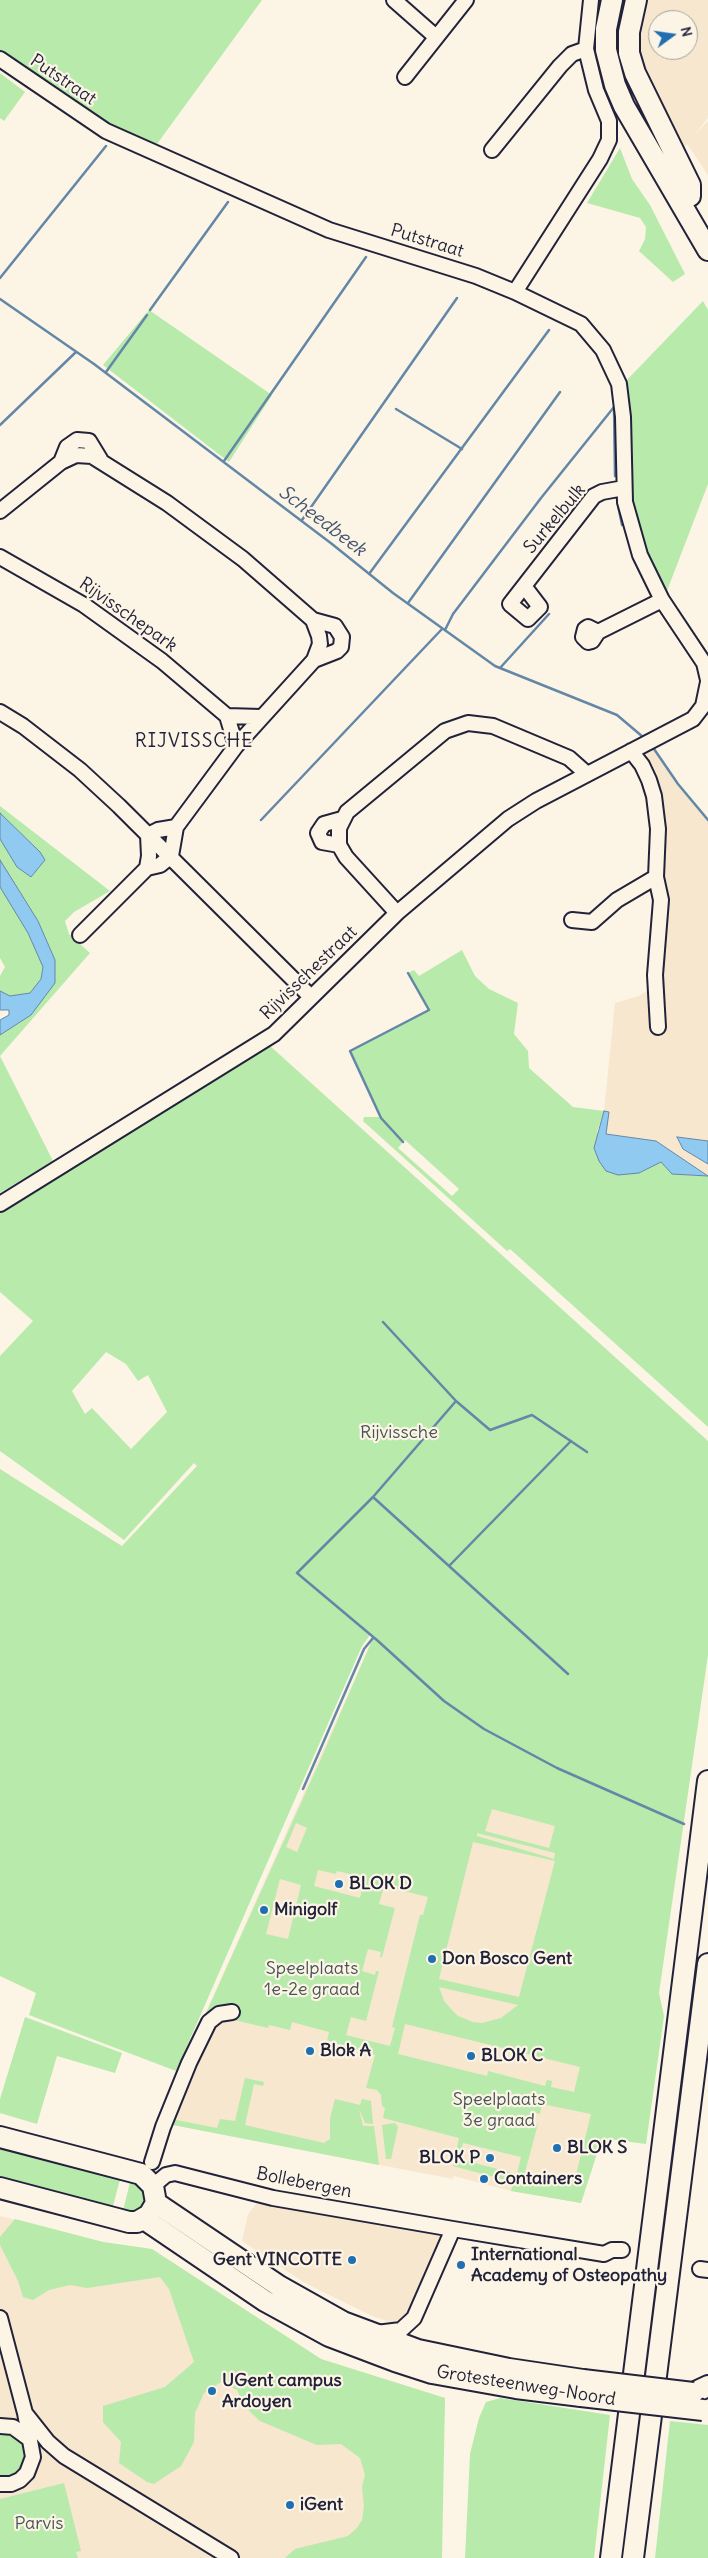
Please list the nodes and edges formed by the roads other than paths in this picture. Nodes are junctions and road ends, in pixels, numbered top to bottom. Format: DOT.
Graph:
graph roads {
  1 [pos="394,0"];
  2 [pos="466,0"];
  3 [pos="591,0"];
  4 [pos="600,0"];
  5 [pos="612,0"];
  6 [pos="625,0"];
  7 [pos="636,0"];
  8 [pos="436,37"];
  9 [pos="586,49"];
  10 [pos="0,59"];
  11 [pos="406,77"];
  12 [pos="492,150"];
  13 [pos="690,196"];
  14 [pos="706,240"];
  15 [pos="515,292"];
  16 [pos="624,488"];
  17 [pos="0,511"];
  18 [pos="0,557"];
  19 [pos="524,586"];
  20 [pos="662,600"];
  21 [pos="313,620"];
  22 [pos="598,632"];
  23 [pos="314,660"];
  24 [pos="708,681"];
  25 [pos="706,708"];
  26 [pos="0,712"];
  27 [pos="226,716"];
  28 [pos="261,717"];
  29 [pos="236,746"];
  30 [pos="631,751"];
  31 [pos="587,774"];
  32 [pos="342,819"];
  33 [pos="176,827"];
  34 [pos="148,834"];
  35 [pos="339,844"];
  36 [pos="171,856"];
  37 [pos="147,868"];
  38 [pos="656,877"];
  39 [pos="397,914"];
  40 [pos="572,920"];
  41 [pos="80,935"];
  42 [pos="311,997"];
  43 [pos="658,1027"];
  44 [pos="0,1204"];
  45 [pos="708,1781"];
  46 [pos="708,1964"];
  47 [pos="232,2012"];
  48 [pos="0,2137"];
  49 [pos="152,2162"];
  50 [pos="0,2188"];
  51 [pos="155,2195"];
  52 [pos="144,2219"];
  53 [pos="453,2229"];
  54 [pos="622,2250"];
  55 [pos="0,2318"];
  56 [pos="372,2334"];
  57 [pos="0,2352"];
  58 [pos="12,2367"];
  59 [pos="582,2388"];
  60 [pos="704,2396"];
  61 [pos="25,2413"];
  62 [pos="0,2426"];
  63 [pos="28,2438"];
  64 [pos="0,2484"];
  65 [pos="231,2558"];
  66 [pos="611,2558"];
  67 [pos="633,2558"];
  1 -- 8 [label="street"];
  2 -- 8 [label="street"];
  3 -- 9 [label="street"];
  4 -- 14 [label="highway"];
  5 -- 14 [label="highway"];
  6 -- 13 [label="highway"];
  7 -- 13 [label="highway"];
  8 -- 11 [label="street"];
  9 -- 12 [label="street"];
  9 -- 15 [label="street"];
  10 -- 15 [label="street, Putstraat"];
  13 -- 14 [label="highway"];
  15 -- 16 [label="street, Putstraat"];
  16 -- 19 [label="street, Surkelbulk"];
  16 -- 20 [label="street, Putstraat"];
  17 -- 21 [label="street"];
  18 -- 27 [label="street, Rijvisschepark"];
  20 -- 22 [label="street"];
  20 -- 24 [label="street, Putstraat"];
  21 -- 23 [label="street"];
  21 -- 23 [label="street"];
  23 -- 28 [label="street"];
  24 -- 25 [label="street, Putstraat"];
  25 -- 30 [label="street, Putstraat"];
  26 -- 34 [label="street"];
  27 -- 28 [label="street"];
  27 -- 29 [label="street"];
  28 -- 29 [label="street"];
  29 -- 33 [label="street"];
  30 -- 31 [label="street, Rijvisschestraat"];
  30 -- 38 [label="street"];
  31 -- 32 [label="street"];
  31 -- 39 [label="street, Rijvisschestraat"];
  32 -- 35 [label="street"];
  32 -- 35 [label="street"];
  33 -- 34 [label="street"];
  33 -- 36 [label="street"];
  34 -- 36 [label="street"];
  34 -- 37 [label="street"];
  35 -- 39 [label="street"];
  36 -- 37 [label="street"];
  36 -- 42 [label="street"];
  37 -- 41 [label="street"];
  38 -- 40 [label="street"];
  38 -- 43 [label="street"];
  39 -- 42 [label="street, Rijvisschestraat"];
  42 -- 44 [label="street, Rijvisschestraat"];
  45 -- 66 [label="highway"];
  46 -- 67 [label="highway"];
  47 -- 49 [label="street"];
  48 -- 51 [label="highway, Grotesteenweg-Noord"];
  50 -- 52 [label="highway"];
  51 -- 52 [label="highway"];
  51 -- 53 [label="street, Bollebergen"];
  51 -- 56 [label="highway, Grotesteenweg-Noord"];
  52 -- 59 [label="highway, Grotesteenweg-Noord"];
  53 -- 54 [label="street, Bollebergen"];
  53 -- 56 [label="street"];
  55 -- 58 [label="street"];
  56 -- 59 [label="highway, Grotesteenweg-Noord"];
  57 -- 58 [label="street"];
  58 -- 61 [label="street"];
  59 -- 60 [label="highway, Grotesteenweg-Noord, bridge"];
  61 -- 63 [label="street"];
  61 -- 65 [label="street"];
  62 -- 63 [label="street"];
  63 -- 64 [label="street"];
}
